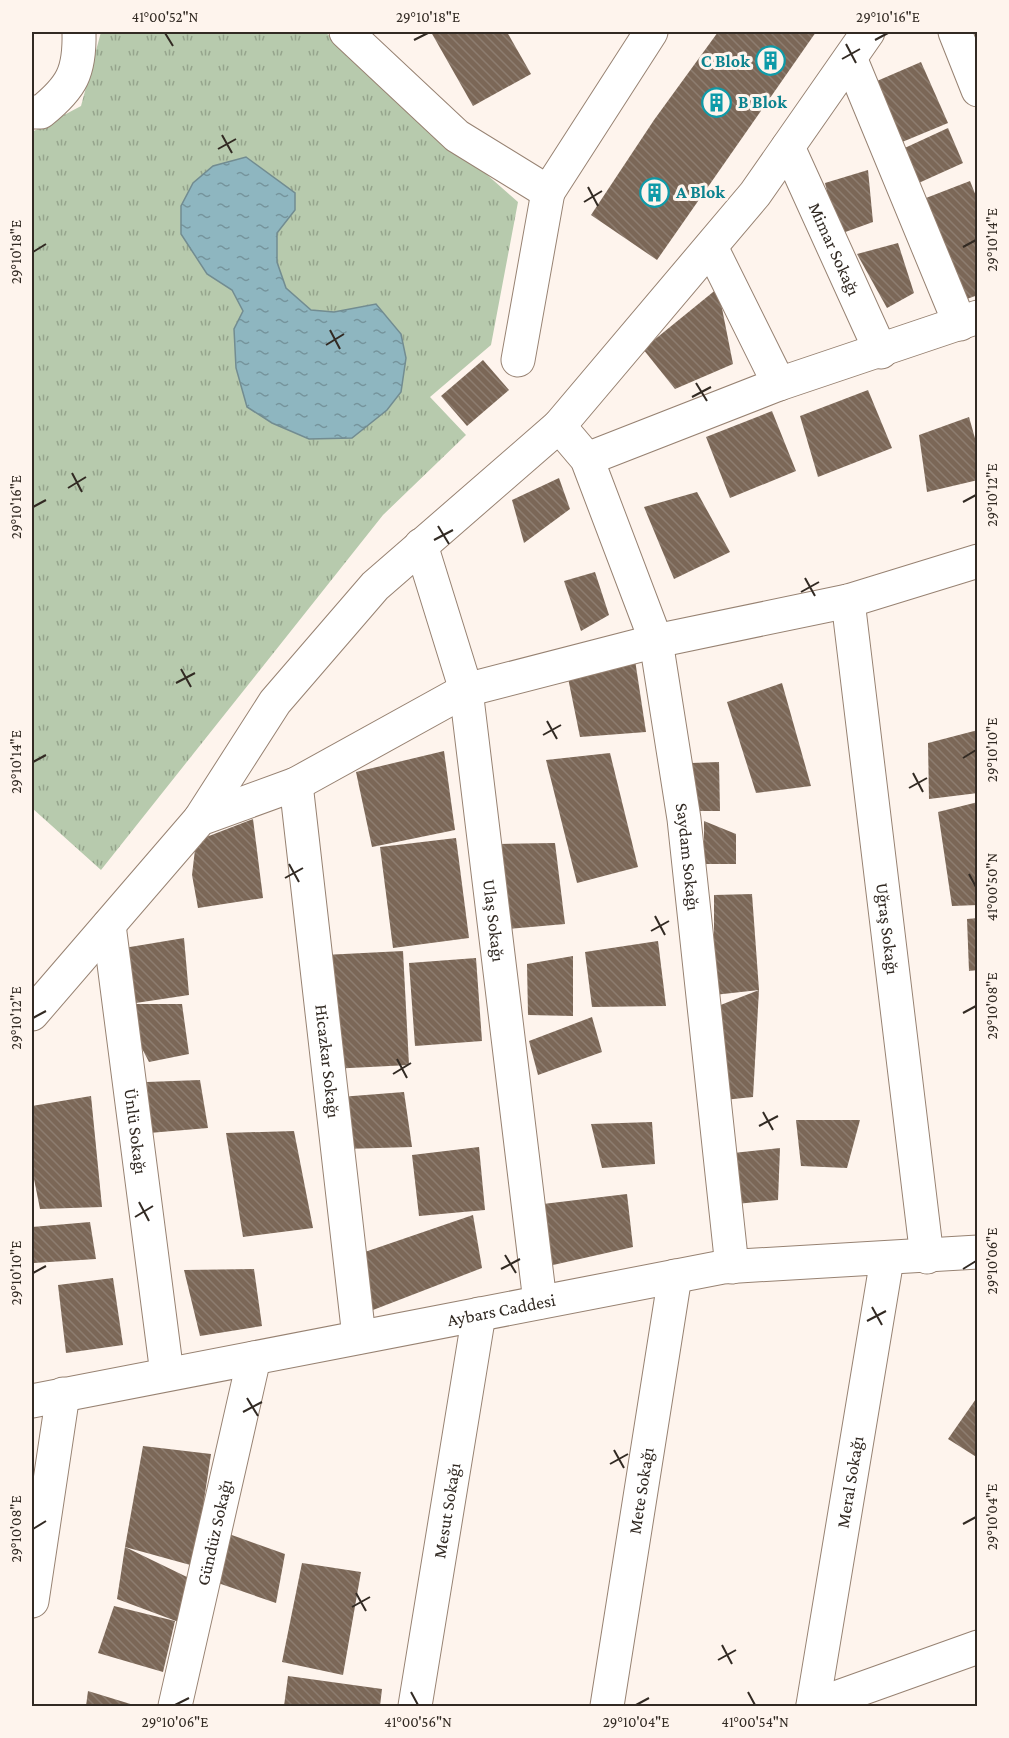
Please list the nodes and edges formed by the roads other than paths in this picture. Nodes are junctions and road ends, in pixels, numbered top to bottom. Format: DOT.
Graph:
graph roads {
  1 [pos="79,32"];
  2 [pos="346,32"];
  3 [pos="651,32"];
  4 [pos="868,32"];
  5 [pos="955,32"];
  6 [pos="850,60"];
  7 [pos="978,90"];
  8 [pos="32,112"];
  9 [pos="788,147"];
  10 [pos="548,192"];
  11 [pos="711,247"];
  12 [pos="969,320"];
  13 [pos="881,352"];
  14 [pos="518,360"];
  15 [pos="779,384"];
  16 [pos="559,426"];
  17 [pos="587,459"];
  18 [pos="421,545"];
  19 [pos="978,561"];
  20 [pos="848,601"];
  21 [pos="656,641"];
  22 [pos="466,690"];
  23 [pos="296,784"];
  24 [pos="200,819"];
  25 [pos="109,926"];
  26 [pos="32,1014"];
  27 [pos="978,1252"];
  28 [pos="927,1257"];
  29 [pos="887,1259"];
  30 [pos="732,1267"];
  31 [pos="675,1276"];
  32 [pos="540,1302"];
  33 [pos="479,1314"];
  34 [pos="359,1337"];
  35 [pos="254,1358"];
  36 [pos="167,1374"];
  37 [pos="47,1397"];
  38 [pos="32,1601"];
  39 [pos="978,1647"];
  40 [pos="813,1706"];
  41 [pos="175,1707"];
  42 [pos="415,1707"];
  43 [pos="607,1707"];
  1 -- 8 [label="street"];
  2 -- 10 [label="street"];
  3 -- 10 [label="street"];
  4 -- 6 [label="street"];
  5 -- 7 [label="street"];
  6 -- 9 [label="street"];
  6 -- 12 [label="street"];
  9 -- 11 [label="street"];
  9 -- 13 [label="street, Mimar Sokağı"];
  10 -- 14 [label="street"];
  11 -- 15 [label="street"];
  11 -- 16 [label="street"];
  12 -- 13 [label="street"];
  13 -- 15 [label="street"];
  15 -- 17 [label="street"];
  16 -- 17 [label="street, Saydam Sokağı"];
  16 -- 18 [label="street"];
  17 -- 21 [label="street, Saydam Sokağı"];
  18 -- 22 [label="street, Ulaş Sokağı"];
  18 -- 24 [label="street"];
  19 -- 20 [label="street"];
  20 -- 21 [label="street"];
  20 -- 28 [label="street, Uğraş Sokağı"];
  21 -- 22 [label="street"];
  21 -- 30 [label="street, Saydam Sokağı"];
  22 -- 23 [label="street"];
  22 -- 32 [label="street, Ulaş Sokağı"];
  23 -- 24 [label="street"];
  23 -- 34 [label="street, Hicazkar Sokağı"];
  24 -- 25 [label="street"];
  25 -- 26 [label="street"];
  25 -- 36 [label="street, Ünlü Sokağı"];
  27 -- 28 [label="street, Aybars Caddesi"];
  28 -- 29 [label="street, Aybars Caddesi"];
  29 -- 30 [label="street, Aybars Caddesi"];
  29 -- 40 [label="street, Meral Sokağı"];
  30 -- 31 [label="street, Aybars Caddesi"];
  31 -- 32 [label="street, Aybars Caddesi"];
  31 -- 43 [label="street, Mete Sokağı"];
  32 -- 33 [label="street, Aybars Caddesi"];
  33 -- 34 [label="street, Aybars Caddesi"];
  33 -- 42 [label="street, Mesut Sokağı"];
  34 -- 35 [label="street, Aybars Caddesi"];
  35 -- 36 [label="street, Aybars Caddesi"];
  35 -- 41 [label="street, Gündüz Sokağı"];
  36 -- 37 [label="street, Aybars Caddesi"];
  37 -- 38 [label="street"];
  39 -- 40 [label="street"];
}
